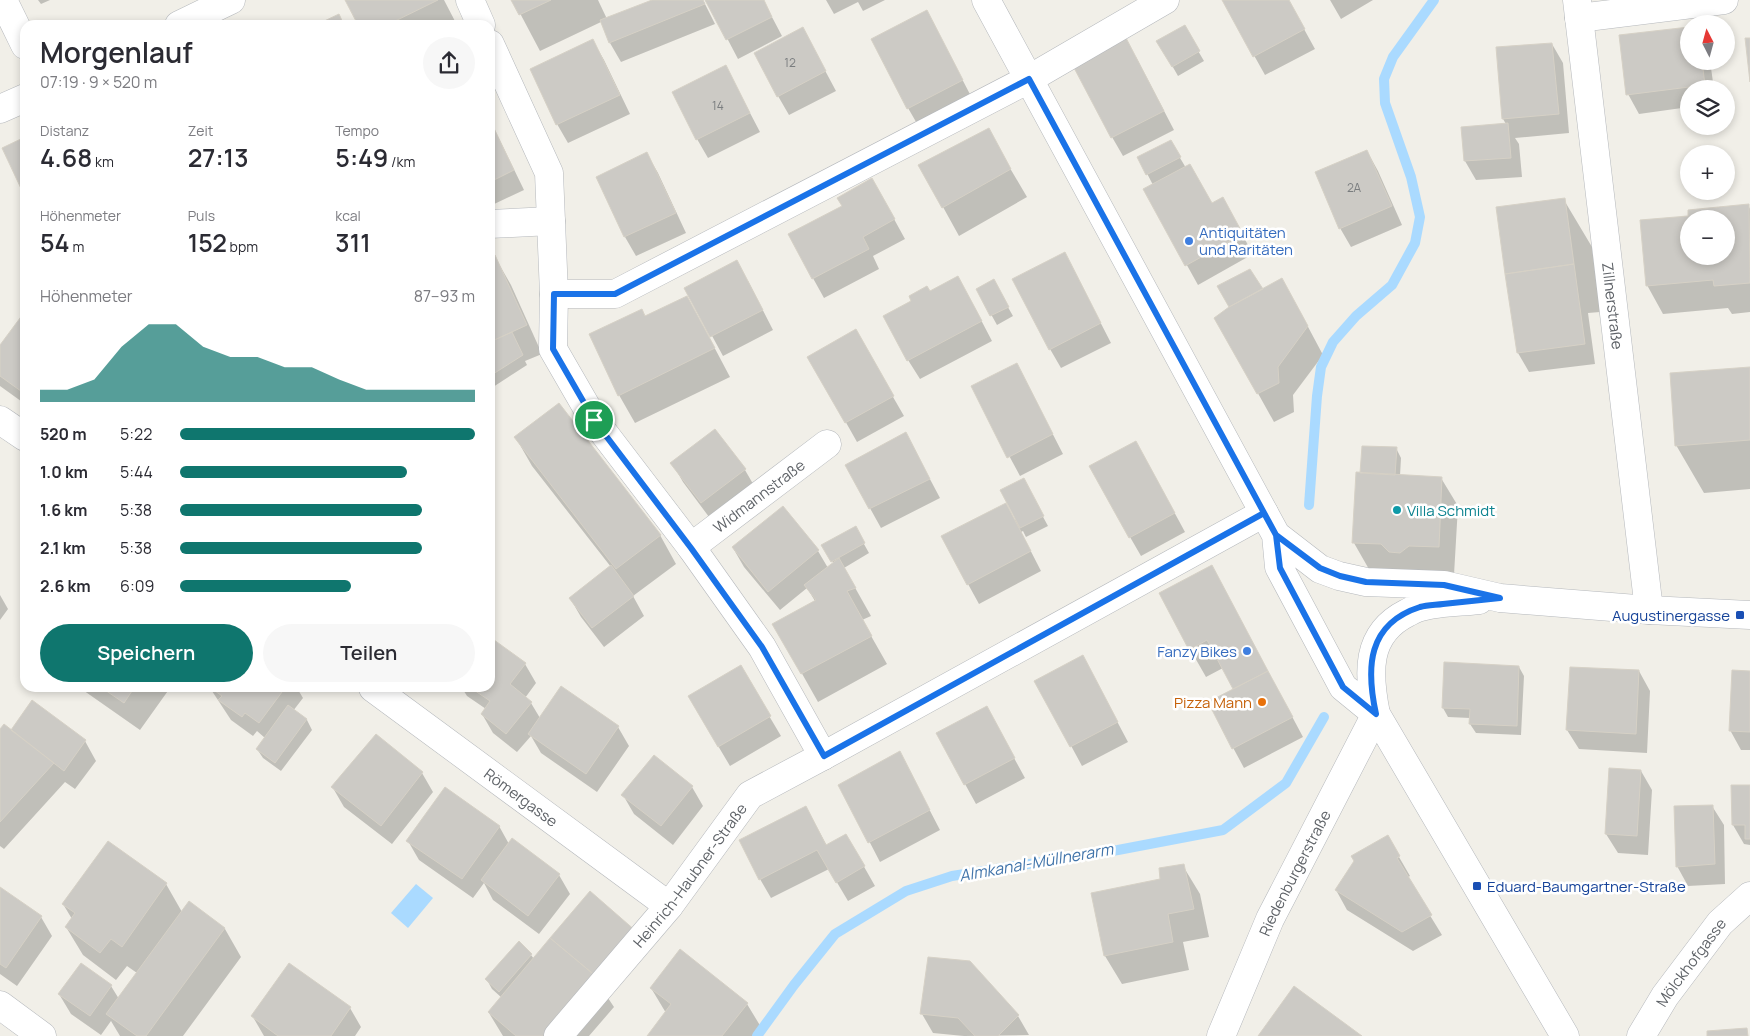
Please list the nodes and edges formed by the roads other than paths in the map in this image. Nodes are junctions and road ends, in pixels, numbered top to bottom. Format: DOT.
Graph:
graph roads {
  1 [pos="2,0"];
  2 [pos="231,0"];
  3 [pos="470,0"];
  4 [pos="986,0"];
  5 [pos="1164,0"];
  6 [pos="1724,0"];
  7 [pos="1578,9"];
  8 [pos="189,20"];
  9 [pos="479,20"];
  10 [pos="20,35"];
  11 [pos="495,55"];
  12 [pos="1029,79"];
  13 [pos="20,100"];
  14 [pos="0,109"];
  15 [pos="551,221"];
  16 [pos="495,224"];
  17 [pos="554,294"];
  18 [pos="0,420"];
  19 [pos="20,434"];
  20 [pos="827,444"];
  21 [pos="1270,524"];
  22 [pos="691,548"];
  23 [pos="1500,598"];
  24 [pos="1649,610"];
  25 [pos="1750,616"];
  26 [pos="378,692"];
  27 [pos="1376,714"];
  28 [pos="824,756"];
  29 [pos="1750,896"];
  30 [pos="669,906"];
  31 [pos="0,1005"];
  32 [pos="42,1036"];
  33 [pos="558,1036"];
  34 [pos="1221,1036"];
  35 [pos="1566,1036"];
  36 [pos="1641,1036"];
  1 -- 10 [label="street"];
  2 -- 8 [label="street"];
  3 -- 9 [label="street"];
  4 -- 12 [label="street"];
  5 -- 12 [label="street"];
  6 -- 7 [label="street"];
  7 -- 24 [label="street, Zillnerstraße"];
  11 -- 15 [label="street"];
  12 -- 17 [label="street"];
  12 -- 21 [label="street"];
  13 -- 14 [label="street"];
  15 -- 16 [label="street"];
  15 -- 17 [label="street"];
  17 -- 22 [label="street"];
  18 -- 19 [label="street"];
  20 -- 22 [label="street, Widmannstraße"];
  21 -- 23 [label="street"];
  21 -- 27 [label="street"];
  21 -- 28 [label="street, Heinrich-Haubner-Straße"];
  22 -- 28 [label="street"];
  23 -- 24 [label="street"];
  23 -- 27 [label="street"];
  24 -- 25 [label="street"];
  26 -- 30 [label="street, Römergasse"];
  27 -- 34 [label="street, Riedenburgerstraße"];
  27 -- 35 [label="street"];
  28 -- 30 [label="street, Heinrich-Haubner-Straße"];
  29 -- 36 [label="street, Mölckhofgasse"];
  30 -- 33 [label="street, Heinrich-Haubner-Straße"];
  31 -- 32 [label="street"];
}
